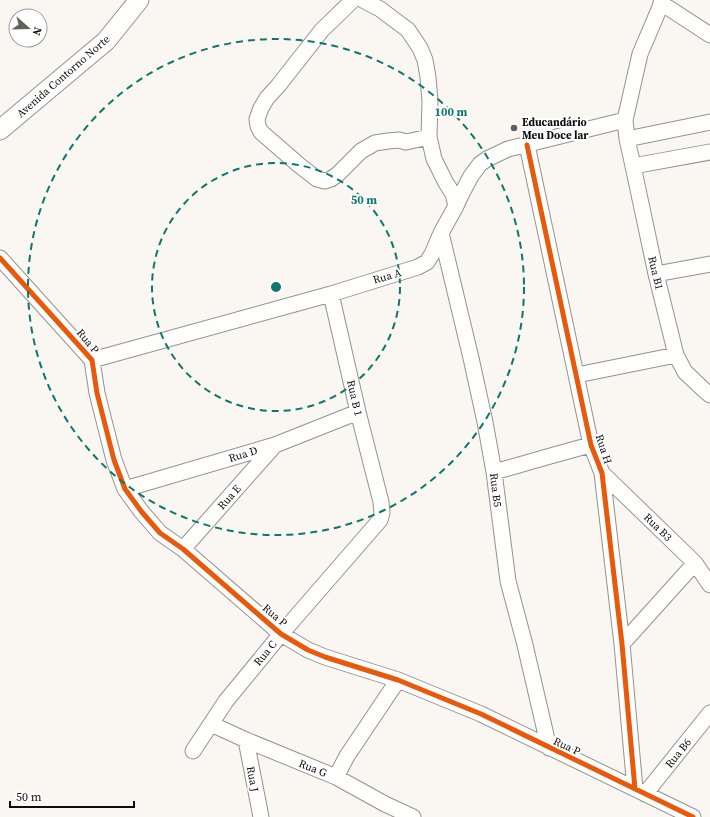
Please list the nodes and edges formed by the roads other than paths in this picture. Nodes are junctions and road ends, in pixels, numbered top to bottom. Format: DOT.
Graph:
graph roads {
  1 [pos="139,0"];
  2 [pos="353,0"];
  3 [pos="363,0"];
  4 [pos="662,2"];
  5 [pos="710,35"];
  6 [pos="625,120"];
  7 [pos="710,122"];
  8 [pos="0,130"];
  9 [pos="429,137"];
  10 [pos="627,139"];
  11 [pos="527,145"];
  12 [pos="710,152"];
  13 [pos="633,166"];
  14 [pos="456,206"];
  15 [pos="441,233"];
  16 [pos="0,258"];
  17 [pos="710,264"];
  18 [pos="656,274"];
  19 [pos="331,294"];
  20 [pos="676,355"];
  21 [pos="92,360"];
  22 [pos="577,375"];
  23 [pos="708,391"];
  24 [pos="358,412"];
  25 [pos="275,445"];
  26 [pos="591,445"];
  27 [pos="494,472"];
  28 [pos="602,473"];
  29 [pos="125,489"];
  30 [pos="381,502"];
  31 [pos="182,549"];
  32 [pos="695,563"];
  33 [pos="710,585"];
  34 [pos="281,634"];
  35 [pos="622,644"];
  36 [pos="398,680"];
  37 [pos="710,713"];
  38 [pos="211,724"];
  39 [pos="246,740"];
  40 [pos="549,748"];
  41 [pos="193,751"];
  42 [pos="336,777"];
  43 [pos="640,791"];
  44 [pos="387,810"];
  45 [pos="260,817"];
  46 [pos="413,817"];
  47 [pos="693,817"];
  1 -- 8 [label="street, Avenida Contorno Norte"];
  2 -- 9 [label="street"];
  3 -- 9 [label="street"];
  4 -- 5 [label="street"];
  4 -- 6 [label="street, Rua B1"];
  6 -- 10 [label="street, Rua B1"];
  6 -- 11 [label="street, Rua A"];
  7 -- 10 [label="street"];
  9 -- 14 [label="street"];
  10 -- 13 [label="street, Rua B1"];
  11 -- 14 [label="street, Rua A"];
  11 -- 22 [label="street, Rua H"];
  12 -- 13 [label="street"];
  13 -- 18 [label="street, Rua B1"];
  14 -- 15 [label="street, Rua A"];
  15 -- 19 [label="street, Rua A"];
  15 -- 27 [label="street, Rua B5"];
  16 -- 21 [label="street, Rua P"];
  17 -- 18 [label="street"];
  18 -- 20 [label="street, Rua B1"];
  19 -- 21 [label="street, Rua A"];
  19 -- 24 [label="street, Rua B 1"];
  20 -- 22 [label="street"];
  20 -- 23 [label="street, Rua B1"];
  21 -- 29 [label="street, Rua P"];
  22 -- 26 [label="street, Rua H"];
  24 -- 25 [label="street, Rua D"];
  24 -- 30 [label="street, Rua B 1"];
  25 -- 29 [label="street, Rua D"];
  25 -- 31 [label="street, Rua E"];
  26 -- 27 [label="street"];
  26 -- 28 [label="street, Rua H"];
  27 -- 40 [label="street, Rua B5"];
  28 -- 32 [label="street, Rua B3"];
  28 -- 35 [label="street, Rua H"];
  29 -- 31 [label="street, Rua P"];
  30 -- 34 [label="street, Rua C"];
  31 -- 34 [label="street, Rua P"];
  32 -- 33 [label="street, Rua B3"];
  32 -- 35 [label="street"];
  34 -- 36 [label="street, Rua P"];
  34 -- 38 [label="street, Rua C"];
  35 -- 43 [label="street, Rua H"];
  36 -- 40 [label="street, Rua P"];
  36 -- 42 [label="street"];
  37 -- 43 [label="street, Rua B6"];
  38 -- 39 [label="street, Rua G"];
  38 -- 41 [label="street, Rua C"];
  39 -- 42 [label="street, Rua G"];
  39 -- 45 [label="street, Rua J"];
  40 -- 43 [label="street, Rua P"];
  42 -- 44 [label="street, Rua G"];
  43 -- 47 [label="street, Rua P"];
  44 -- 46 [label="street, Rua G"];
}
